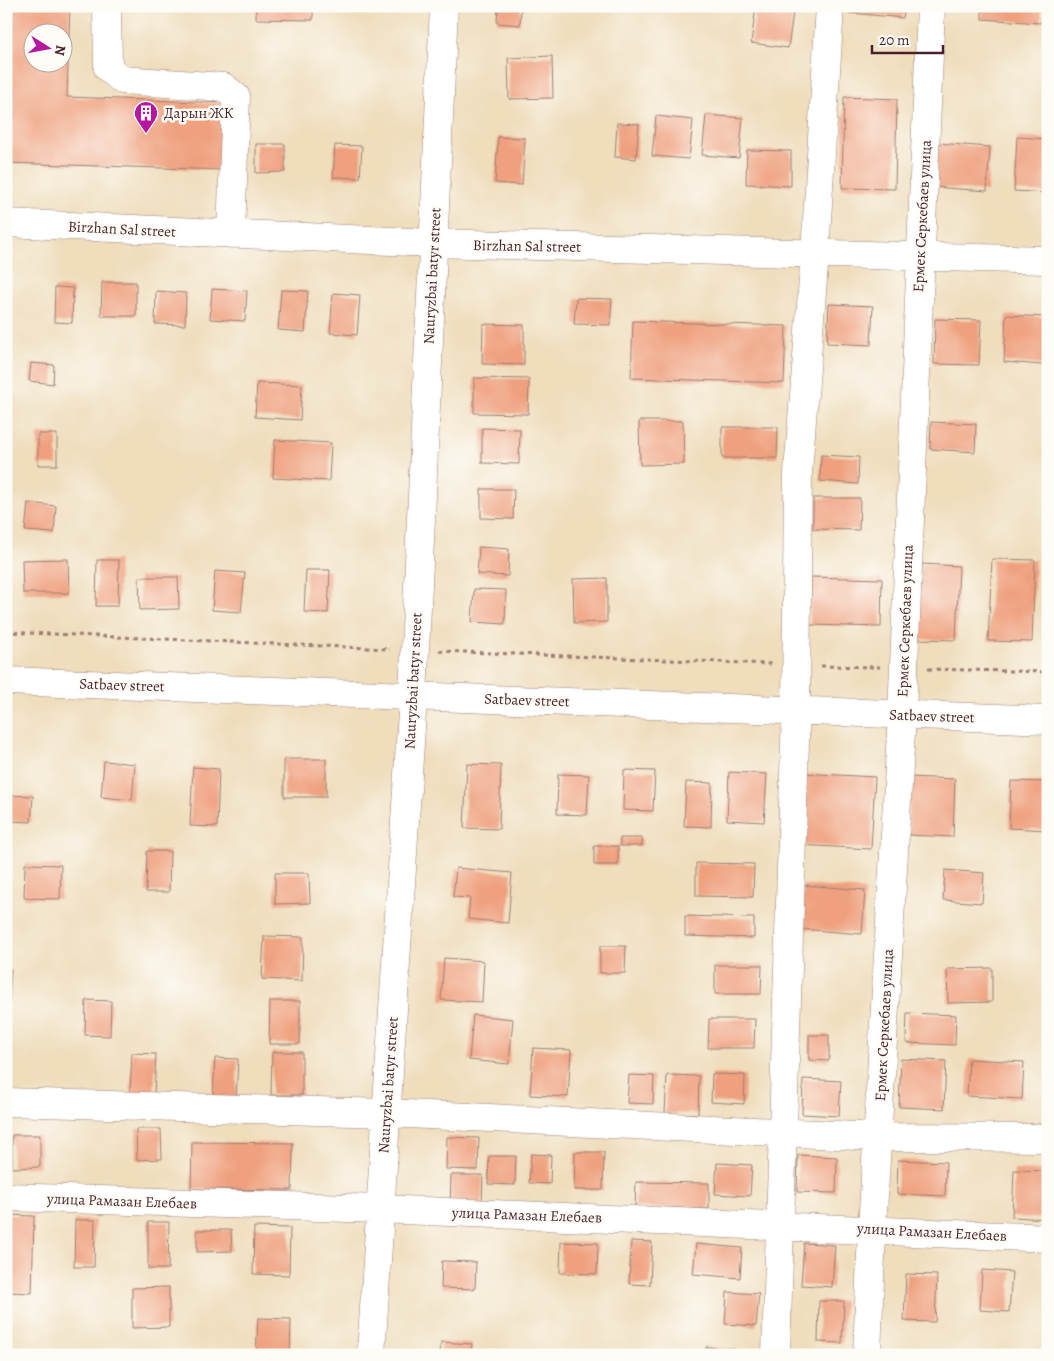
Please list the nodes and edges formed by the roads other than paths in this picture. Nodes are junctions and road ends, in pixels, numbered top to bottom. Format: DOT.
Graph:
graph roads {
  1 [pos="108,6"];
  2 [pos="444,6"];
  3 [pos="830,6"];
  4 [pos="931,6"];
  5 [pos="6,224"];
  6 [pos="231,234"];
  7 [pos="433,243"];
  8 [pos="815,253"];
  9 [pos="919,256"];
  10 [pos="1048,260"];
  11 [pos="6,681"];
  12 [pos="413,696"];
  13 [pos="796,709"];
  14 [pos="902,715"];
  15 [pos="1048,720"];
  16 [pos="6,1102"];
  17 [pos="386,1113"];
  18 [pos="782,1132"];
  19 [pos="878,1137"];
  20 [pos="1048,1138"];
  21 [pos="6,1197"];
  22 [pos="380,1209"];
  23 [pos="780,1226"];
  24 [pos="872,1229"];
  25 [pos="1048,1238"];
  26 [pos="371,1355"];
  27 [pos="776,1355"];
  28 [pos="867,1355"];
  1 -- 6 [label="street"];
  2 -- 7 [label="street, Nauryzbai batyr street"];
  3 -- 8 [label="street"];
  4 -- 9 [label="street, Ермек Серкебаев улица"];
  5 -- 6 [label="street, Birzhan Sal street"];
  6 -- 7 [label="street, Birzhan Sal street"];
  7 -- 8 [label="street, Birzhan Sal street"];
  7 -- 12 [label="street, Nauryzbai batyr street"];
  8 -- 9 [label="street, Birzhan Sal street"];
  8 -- 13 [label="street"];
  9 -- 10 [label="street, Birzhan Sal street"];
  9 -- 14 [label="street, Ермек Серкебаев улица"];
  11 -- 12 [label="street, Satbaev street"];
  12 -- 13 [label="street, Satbaev street"];
  12 -- 17 [label="street, Nauryzbai batyr street"];
  13 -- 14 [label="street, Satbaev street"];
  13 -- 18 [label="street"];
  14 -- 15 [label="street, Satbaev street"];
  14 -- 19 [label="street, Ермек Серкебаев улица"];
  16 -- 17 [label="street"];
  17 -- 18 [label="street"];
  17 -- 22 [label="street, Nauryzbai batyr street"];
  18 -- 19 [label="street"];
  18 -- 23 [label="street"];
  19 -- 20 [label="street"];
  19 -- 24 [label="street, Ермек Серкебаев улица"];
  21 -- 22 [label="street, улица Рамазан Елебаев"];
  22 -- 23 [label="street, улица Рамазан Елебаев"];
  22 -- 26 [label="street, Nauryzbai batyr street"];
  23 -- 24 [label="street, улица Рамазан Елебаев"];
  23 -- 27 [label="street"];
  24 -- 25 [label="street, улица Рамазан Елебаев"];
  24 -- 28 [label="street, Ермек Серкебаев улица"];
}
